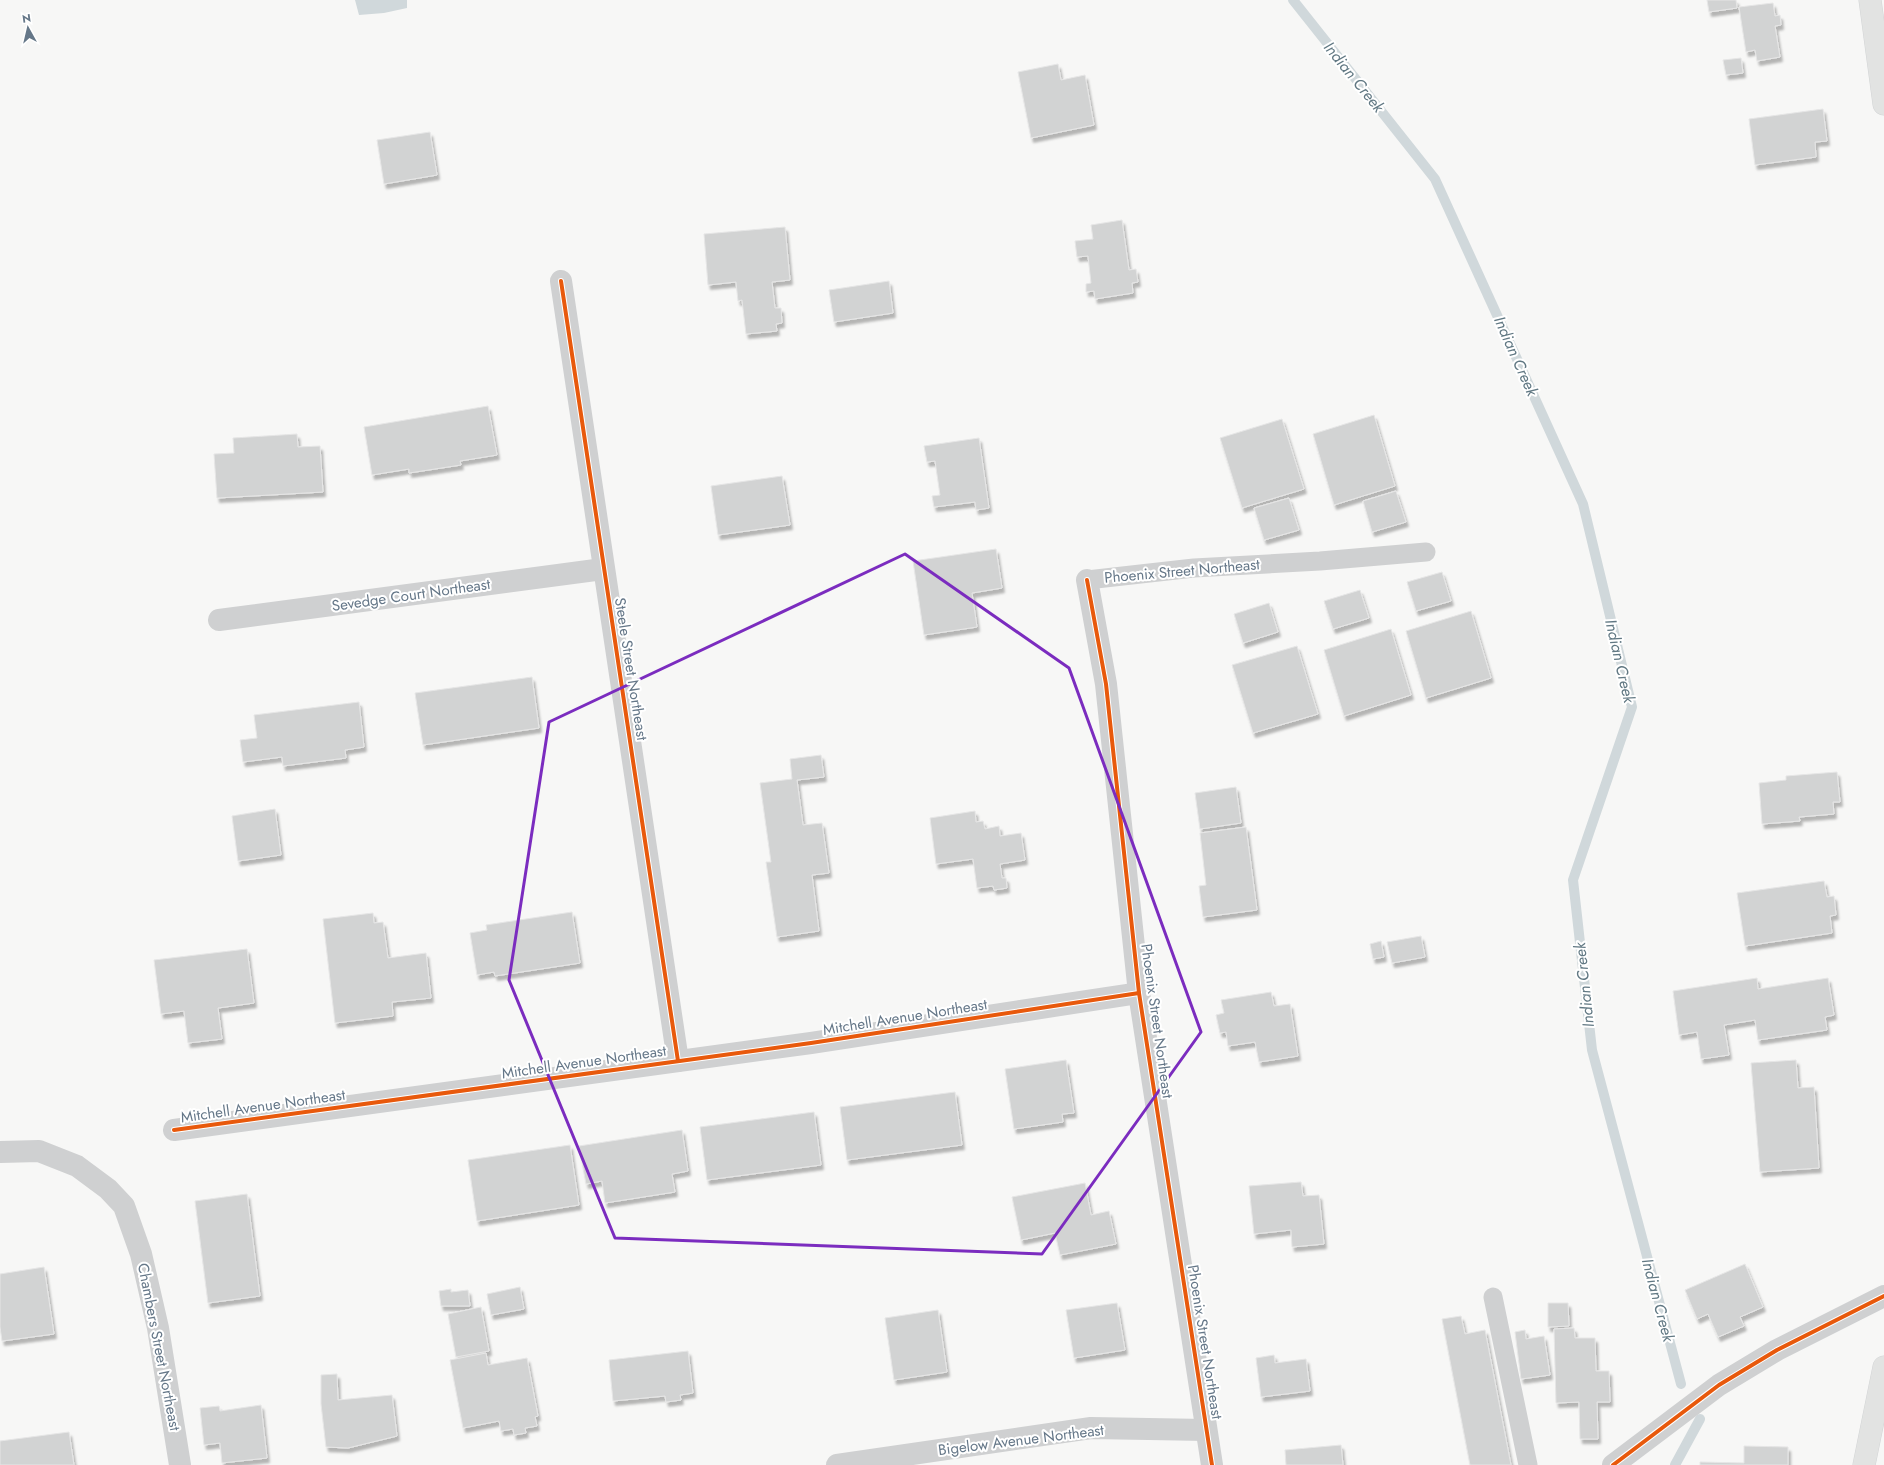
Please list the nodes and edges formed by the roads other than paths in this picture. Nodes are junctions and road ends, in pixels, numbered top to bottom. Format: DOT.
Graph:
graph roads {
  1 [pos="1870,0"];
  2 [pos="1884,104"];
  3 [pos="561,281"];
  4 [pos="1426,552"];
  5 [pos="603,569"];
  6 [pos="1087,580"];
  7 [pos="219,620"];
  8 [pos="1139,993"];
  9 [pos="678,1061"];
  10 [pos="174,1130"];
  11 [pos="0,1152"];
  12 [pos="1884,1296"];
  13 [pos="1493,1297"];
  14 [pos="1884,1367"];
  15 [pos="1206,1430"];
  16 [pos="180,1465"];
  17 [pos="837,1465"];
  18 [pos="1212,1465"];
  19 [pos="1528,1465"];
  20 [pos="1613,1465"];
  21 [pos="1864,1465"];
  1 -- 2 [label="street"];
  3 -- 5 [label="street, Steele Street Northeast"];
  4 -- 6 [label="lane, Phoenix Street Northeast"];
  5 -- 7 [label="street, Sevedge Court Northeast"];
  5 -- 9 [label="street, Steele Street Northeast"];
  6 -- 8 [label="street, Phoenix Street Northeast"];
  8 -- 9 [label="street, Mitchell Avenue Northeast"];
  8 -- 15 [label="street, Phoenix Street Northeast"];
  9 -- 10 [label="street, Mitchell Avenue Northeast"];
  11 -- 16 [label="street, Chambers Street Northeast"];
  12 -- 20 [label="street"];
  13 -- 19 [label="lane"];
  14 -- 21 [label="street"];
  15 -- 17 [label="street, Bigelow Avenue Northeast"];
  15 -- 18 [label="street, Phoenix Street Northeast"];
}
